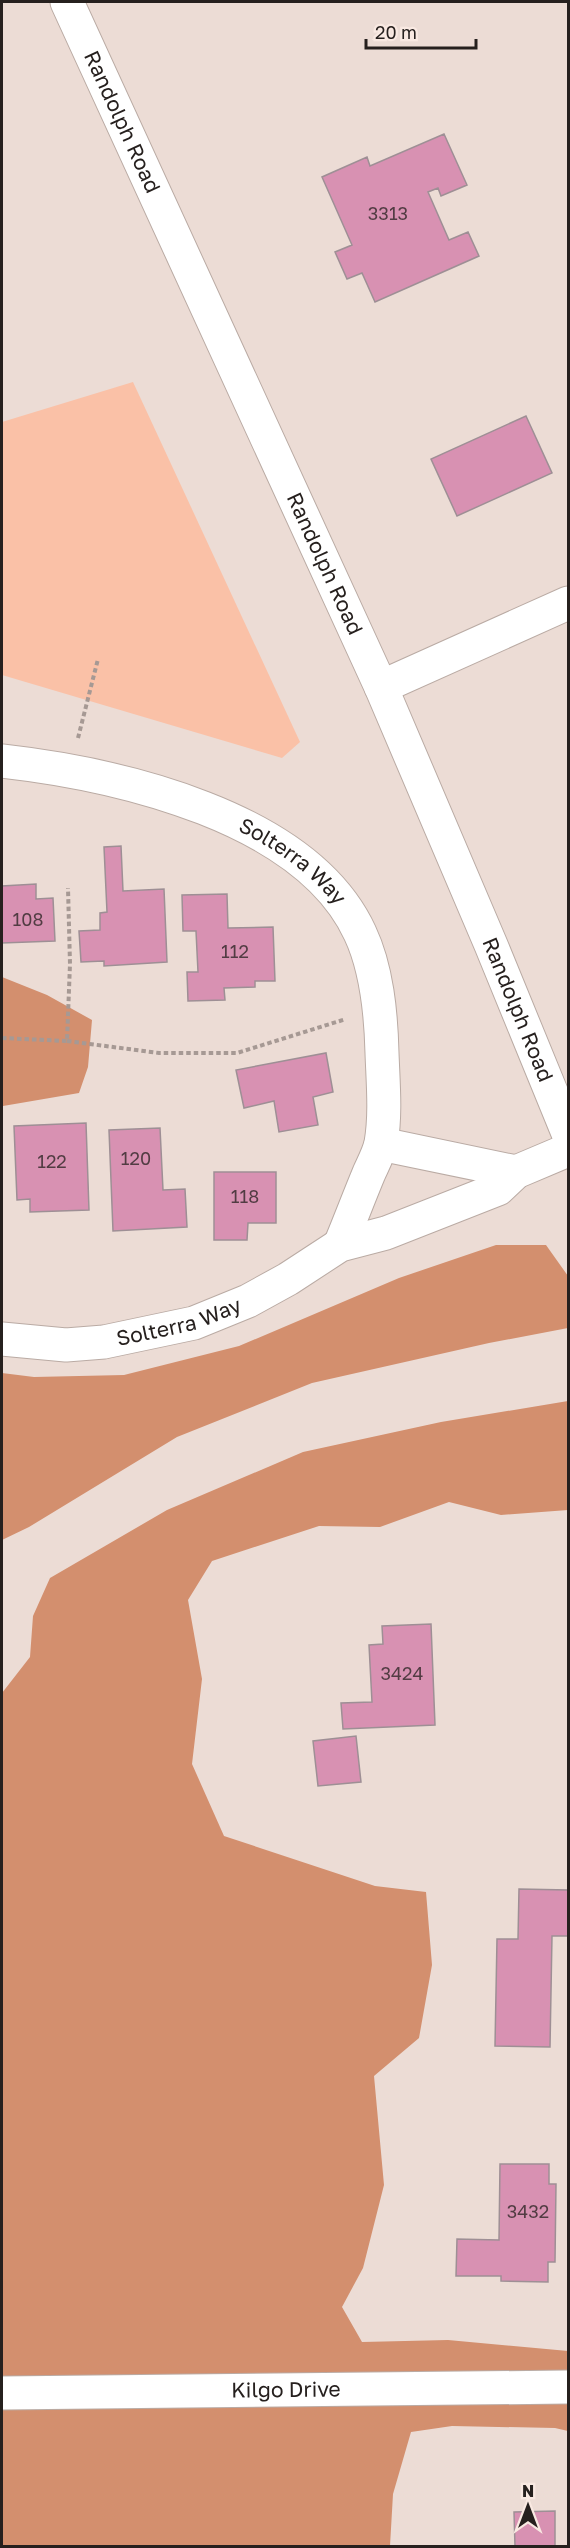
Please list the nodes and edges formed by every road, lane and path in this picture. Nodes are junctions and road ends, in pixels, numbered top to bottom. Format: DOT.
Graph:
graph roads {
  1 [pos="67,2"];
  2 [pos="568,603"];
  3 [pos="98,659"];
  4 [pos="381,687"];
  5 [pos="2,761"];
  6 [pos="70,771"];
  7 [pos="68,888"];
  8 [pos="379,1013"];
  9 [pos="2,1038"];
  10 [pos="67,1041"];
  11 [pos="568,1133"];
  12 [pos="381,1144"];
  13 [pos="568,1150"];
  14 [pos="516,1172"];
  15 [pos="340,1245"];
  16 [pos="2,1339"];
  17 [pos="568,2387"];
  18 [pos="2,2392"];
  1 -- 4 [label="street, Randolph Road"];
  2 -- 4 [label="street"];
  3 -- 6 [label="path"];
  4 -- 11 [label="street, Randolph Road"];
  5 -- 6 [label="street, Solterra Way"];
  6 -- 8 [label="street, Solterra Way"];
  7 -- 10 [label="path"];
  8 -- 10 [label="path"];
  8 -- 12 [label="street, Solterra Way"];
  9 -- 10 [label="path"];
  12 -- 14 [label="street"];
  12 -- 15 [label="street, Solterra Way"];
  13 -- 14 [label="street, Solterra Way"];
  14 -- 15 [label="street, Solterra Way"];
  15 -- 16 [label="street, Solterra Way"];
  17 -- 18 [label="street, Kilgo Drive"];
}
